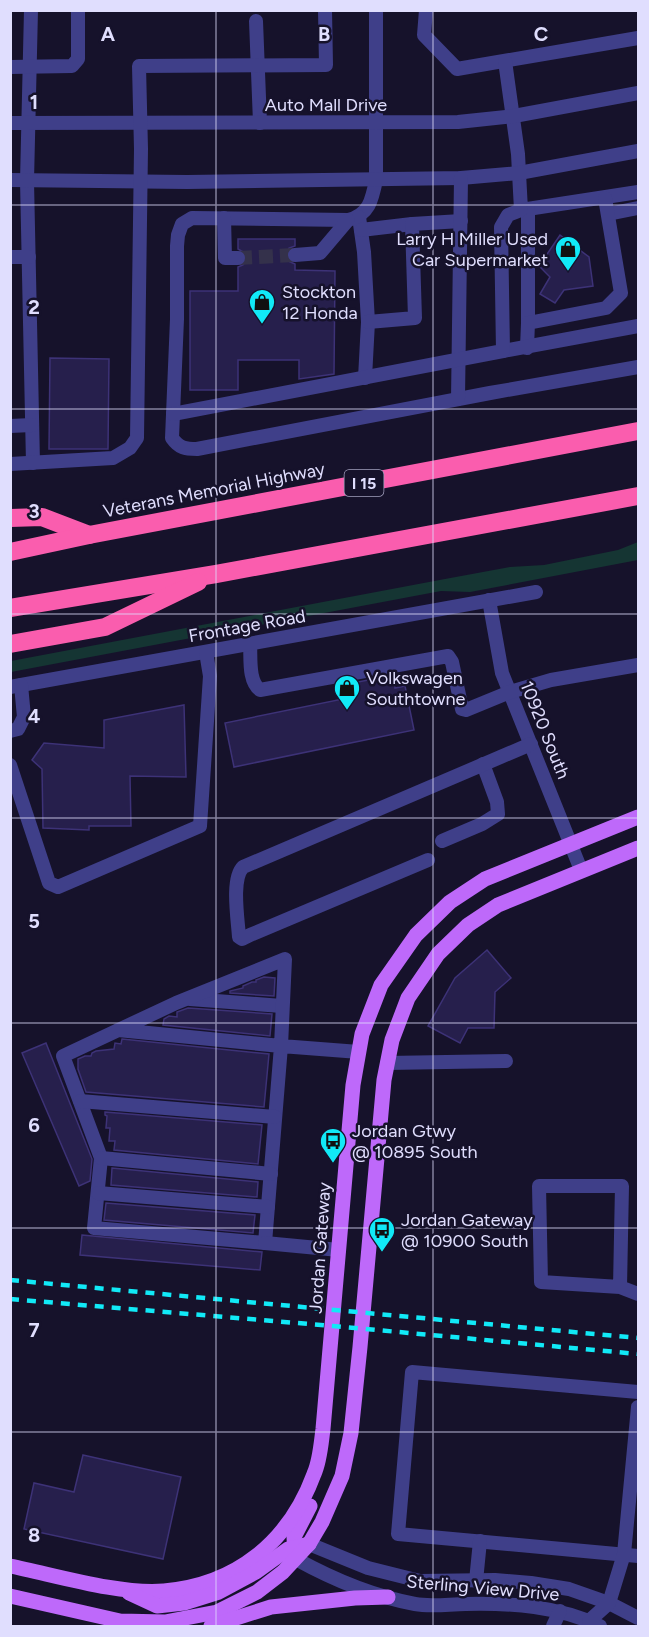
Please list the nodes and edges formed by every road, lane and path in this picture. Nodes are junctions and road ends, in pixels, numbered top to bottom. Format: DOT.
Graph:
graph roads {
  1 [pos="31,10"];
  2 [pos="78,10"];
  3 [pos="325,10"];
  4 [pos="376,10"];
  5 [pos="426,10"];
  6 [pos="256,21"];
  7 [pos="639,38"];
  8 [pos="505,61"];
  9 [pos="258,65"];
  10 [pos="10,67"];
  11 [pos="30,67"];
  12 [pos="639,93"];
  13 [pos="514,116"];
  14 [pos="10,123"];
  15 [pos="28,123"];
  16 [pos="141,123"];
  17 [pos="260,123"];
  18 [pos="376,123"];
  19 [pos="639,151"];
  20 [pos="519,173"];
  21 [pos="461,178"];
  22 [pos="10,180"];
  23 [pos="376,180"];
  24 [pos="27,181"];
  25 [pos="141,181"];
  26 [pos="639,192"];
  27 [pos="605,198"];
  28 [pos="639,208"];
  29 [pos="525,210"];
  30 [pos="608,214"];
  31 [pos="224,218"];
  32 [pos="461,221"];
  33 [pos="356,222"];
  34 [pos="412,224"];
  35 [pos="295,255"];
  36 [pos="10,257"];
  37 [pos="29,257"];
  38 [pos="238,258"];
  39 [pos="368,322"];
  40 [pos="528,323"];
  41 [pos="639,326"];
  42 [pos="527,348"];
  43 [pos="503,351"];
  44 [pos="459,360"];
  45 [pos="639,367"];
  46 [pos="365,378"];
  47 [pos="458,399"];
  48 [pos="173,414"];
  49 [pos="32,425"];
  50 [pos="10,426"];
  51 [pos="639,431"];
  52 [pos="33,463"];
  53 [pos="10,464"];
  54 [pos="639,496"];
  55 [pos="10,518"];
  56 [pos="89,535"];
  57 [pos="10,552"];
  58 [pos="216,574"];
  59 [pos="536,592"];
  60 [pos="489,600"];
  61 [pos="10,608"];
  62 [pos="10,644"];
  63 [pos="250,644"];
  64 [pos="206,652"];
  65 [pos="639,664"];
  66 [pos="16,686"];
  67 [pos="510,693"];
  68 [pos="10,731"];
  69 [pos="531,744"];
  70 [pos="483,764"];
  71 [pos="10,765"];
  72 [pos="639,817"];
  73 [pos="442,841"];
  74 [pos="570,843"];
  75 [pos="639,848"];
  76 [pos="428,860"];
  77 [pos="581,870"];
  78 [pos="185,999"];
  79 [pos="282,1006"];
  80 [pos="118,1030"];
  81 [pos="281,1046"];
  82 [pos="359,1052"];
  83 [pos="506,1061"];
  84 [pos="387,1063"];
  85 [pos="80,1101"];
  86 [pos="275,1117"];
  87 [pos="101,1158"];
  88 [pos="271,1174"];
  89 [pos="98,1193"];
  90 [pos="268,1207"];
  91 [pos="265,1243"];
  92 [pos="339,1250"];
  93 [pos="620,1287"];
  94 [pos="639,1294"];
  95 [pos="639,1392"];
  96 [pos="639,1407"];
  97 [pos="321,1440"];
  98 [pos="480,1541"];
  99 [pos="299,1550"];
  100 [pos="624,1554"];
  101 [pos="639,1556"];
  102 [pos="10,1566"];
  103 [pos="476,1581"];
  104 [pos="122,1590"];
  105 [pos="10,1596"];
  106 [pos="388,1597"];
  107 [pos="609,1603"];
  108 [pos="560,1611"];
  109 [pos="78,1612"];
  110 [pos="639,1618"];
  111 [pos="594,1624"];
  112 [pos="97,1626"];
  113 [pos="211,1626"];
  114 [pos="552,1626"];
  1 -- 11 [label="street"];
  2 -- 11 [label="street"];
  3 -- 9 [label="street"];
  4 -- 18 [label="street"];
  5 -- 8 [label="street"];
  6 -- 9 [label="street"];
  7 -- 8 [label="street"];
  8 -- 13 [label="street"];
  9 -- 16 [label="street"];
  9 -- 17 [label="street"];
  10 -- 11 [label="street"];
  11 -- 15 [label="street"];
  12 -- 13 [label="street, Auto Mall Drive"];
  13 -- 18 [label="street, Auto Mall Drive"];
  13 -- 20 [label="street"];
  14 -- 15 [label="street, Auto Mall Drive"];
  15 -- 16 [label="street, Auto Mall Drive"];
  15 -- 24 [label="street"];
  16 -- 17 [label="street, Auto Mall Drive"];
  16 -- 25 [label="street"];
  17 -- 18 [label="street, Auto Mall Drive"];
  18 -- 23 [label="street"];
  19 -- 20 [label="street"];
  20 -- 21 [label="street"];
  20 -- 29 [label="street"];
  21 -- 23 [label="street"];
  21 -- 32 [label="street"];
  22 -- 24 [label="street"];
  23 -- 25 [label="street"];
  23 -- 33 [label="street"];
  24 -- 25 [label="street"];
  24 -- 37 [label="street"];
  25 -- 52 [label="street"];
  26 -- 27 [label="street"];
  27 -- 29 [label="street"];
  27 -- 30 [label="street"];
  28 -- 30 [label="street"];
  29 -- 40 [label="street"];
  29 -- 43 [label="street"];
  30 -- 40 [label="street"];
  31 -- 33 [label="street"];
  31 -- 38 [label="street"];
  31 -- 48 [label="street"];
  32 -- 34 [label="street"];
  32 -- 44 [label="street"];
  33 -- 34 [label="street"];
  33 -- 35 [label="street"];
  33 -- 39 [label="street"];
  34 -- 39 [label="street"];
  36 -- 37 [label="street"];
  37 -- 49 [label="street"];
  39 -- 46 [label="street"];
  40 -- 42 [label="street"];
  41 -- 42 [label="street"];
  42 -- 43 [label="street"];
  43 -- 44 [label="street"];
  44 -- 46 [label="street"];
  44 -- 47 [label="street"];
  45 -- 47 [label="street"];
  46 -- 48 [label="street"];
  47 -- 48 [label="street"];
  49 -- 50 [label="street"];
  49 -- 52 [label="street"];
  51 -- 56 [label="highway, Veterans Memorial Highway / I 15"];
  52 -- 53 [label="street"];
  54 -- 58 [label="highway"];
  55 -- 56 [label="highway"];
  56 -- 57 [label="highway, Veterans Memorial Highway / I 15"];
  58 -- 61 [label="highway"];
  58 -- 62 [label="highway"];
  59 -- 60 [label="street, Frontage Road"];
  60 -- 63 [label="street, Frontage Road"];
  60 -- 67 [label="street, 10920 South"];
  63 -- 64 [label="street, Frontage Road"];
  63 -- 67 [label="street"];
  64 -- 66 [label="street, Frontage Road"];
  64 -- 71 [label="street"];
  65 -- 67 [label="street"];
  66 -- 68 [label="street"];
  67 -- 69 [label="street, 10920 South"];
  69 -- 70 [label="street"];
  69 -- 74 [label="street, 10920 South"];
  70 -- 73 [label="street"];
  70 -- 76 [label="street"];
  72 -- 74 [label="main road, Jordan Gateway"];
  74 -- 77 [label="street, 10920 South"];
  74 -- 82 [label="main road, Jordan Gateway"];
  75 -- 77 [label="main road"];
  77 -- 84 [label="main road"];
  78 -- 79 [label="street"];
  78 -- 79 [label="street"];
  78 -- 80 [label="street"];
  79 -- 81 [label="street"];
  80 -- 81 [label="street"];
  80 -- 85 [label="street"];
  81 -- 82 [label="street"];
  81 -- 86 [label="street"];
  82 -- 92 [label="main road, Jordan Gateway"];
  83 -- 84 [label="street"];
  84 -- 99 [label="main road"];
  85 -- 86 [label="street"];
  85 -- 87 [label="street"];
  86 -- 88 [label="street"];
  87 -- 88 [label="street"];
  87 -- 89 [label="street"];
  88 -- 90 [label="street"];
  89 -- 90 [label="street"];
  89 -- 91 [label="street"];
  90 -- 91 [label="street"];
  91 -- 92 [label="street"];
  92 -- 97 [label="main road, Jordan Gateway"];
  93 -- 93 [label="street"];
  93 -- 94 [label="street"];
  95 -- 98 [label="street"];
  96 -- 100 [label="street"];
  97 -- 99 [label="main road"];
  97 -- 104 [label="main road, Jordan Gateway"];
  98 -- 100 [label="street"];
  98 -- 103 [label="street"];
  99 -- 103 [label="street, Sterling View Drive"];
  99 -- 104 [label="main road"];
  99 -- 106 [label="street, Sterling View Drive"];
  99 -- 109 [label="main road"];
  100 -- 101 [label="street"];
  100 -- 107 [label="street"];
  102 -- 104 [label="main road, Jordan Gateway"];
  103 -- 107 [label="street, Sterling View Drive"];
  105 -- 109 [label="main road"];
  106 -- 108 [label="street, Sterling View Drive"];
  106 -- 113 [label="main road"];
  107 -- 110 [label="street, Sterling View Drive"];
  107 -- 111 [label="street"];
  108 -- 111 [label="street, Sterling View Drive"];
  108 -- 114 [label="street"];
  109 -- 112 [label="main road"];
}
